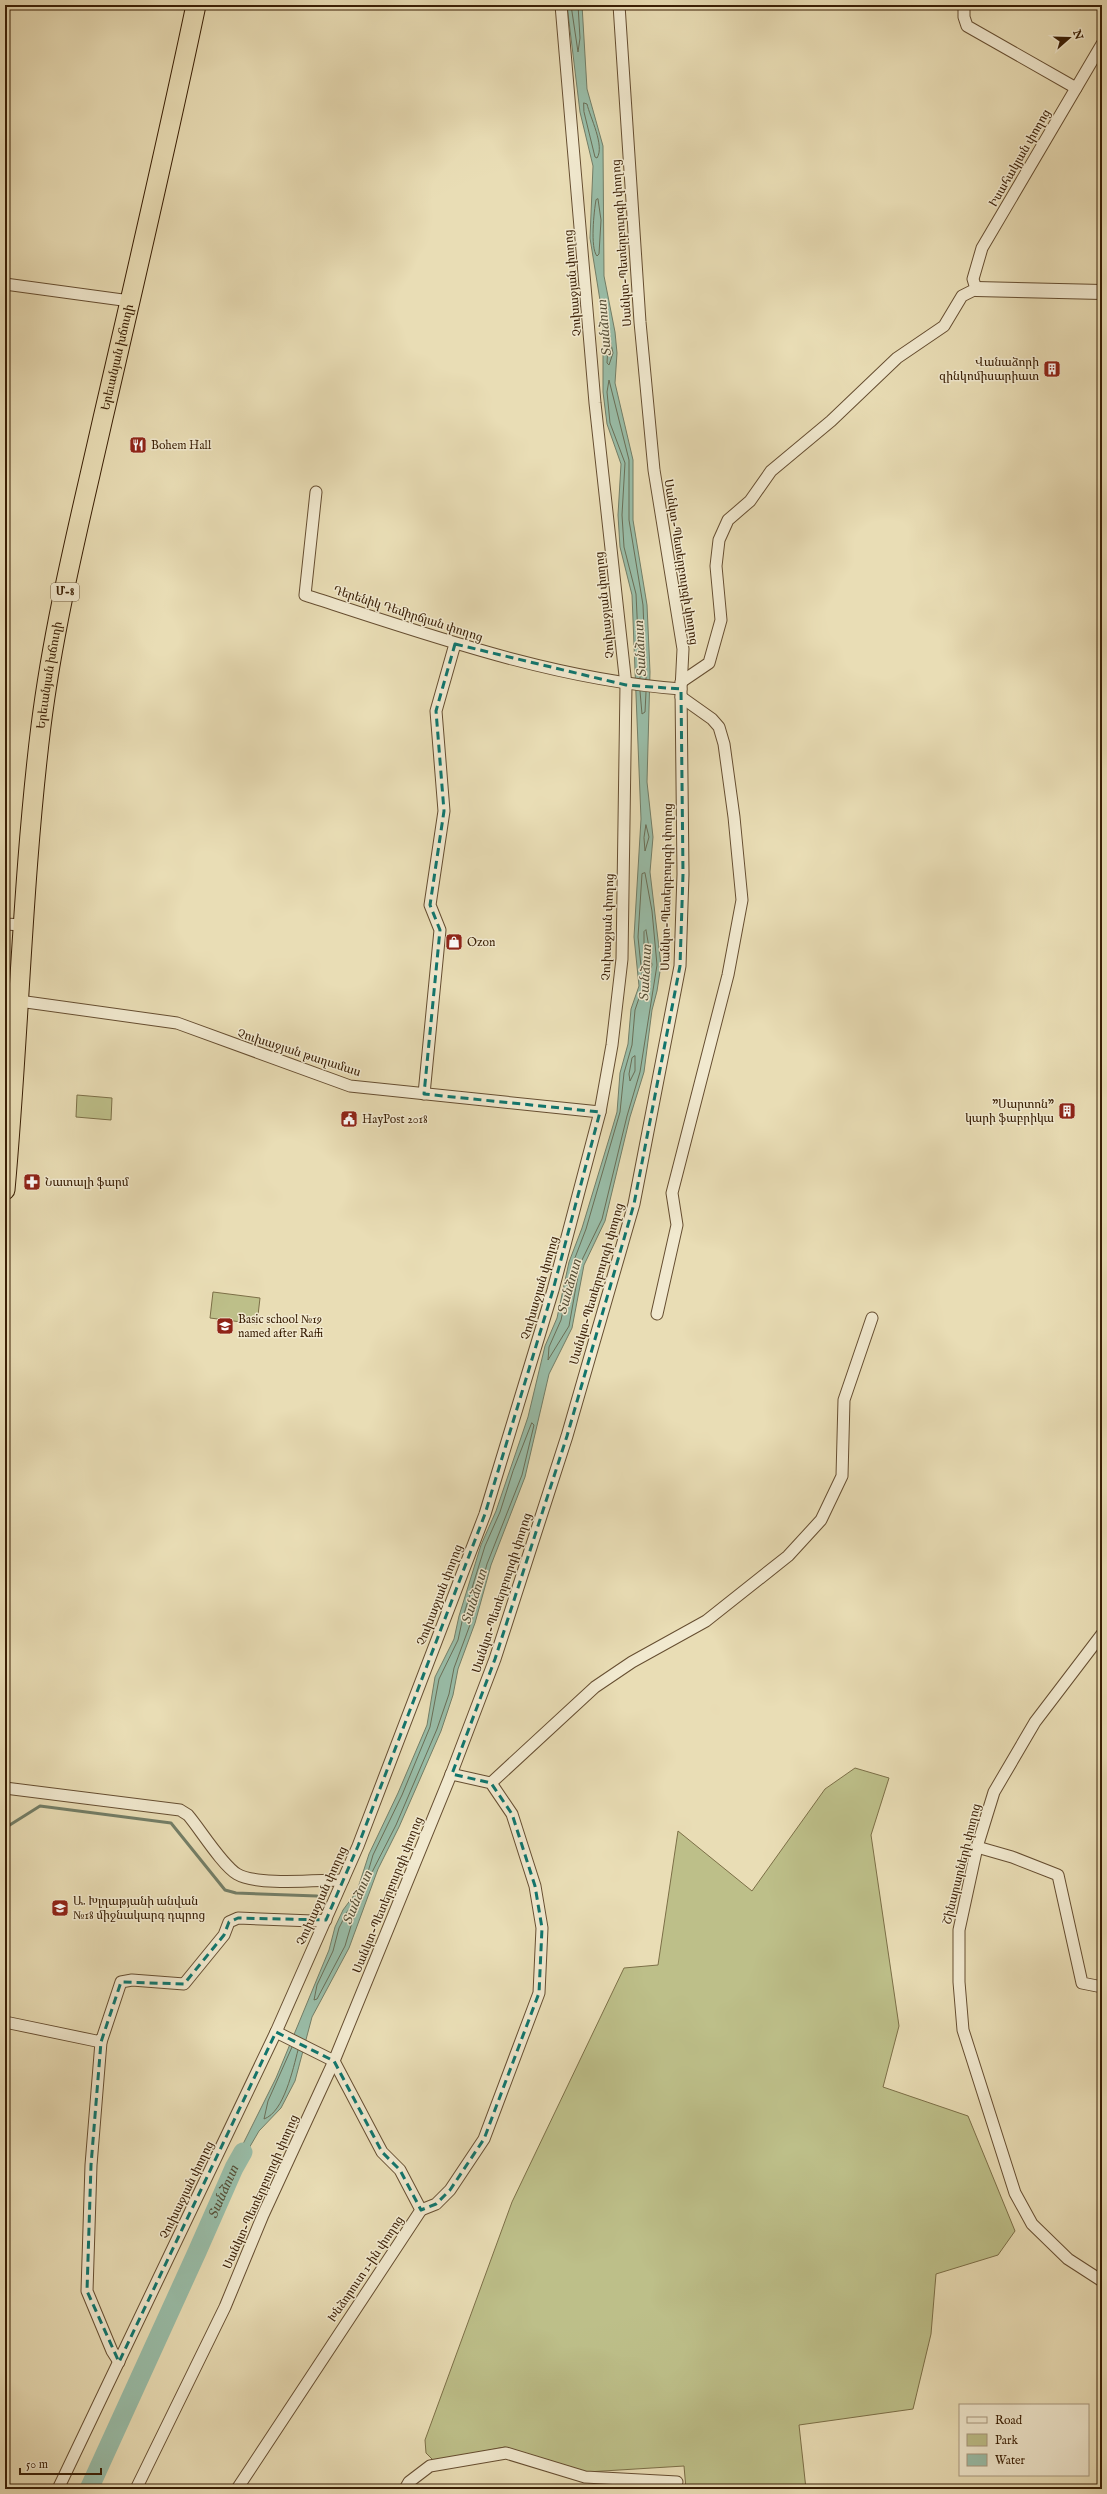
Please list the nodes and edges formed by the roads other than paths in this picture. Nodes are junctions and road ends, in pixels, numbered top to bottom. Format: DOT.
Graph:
graph roads {
  1 [pos="196,5"];
  2 [pos="561,5"];
  3 [pos="619,5"];
  4 [pos="964,5"];
  5 [pos="1102,44"];
  6 [pos="1076,88"];
  7 [pos="5,284"];
  8 [pos="976,289"];
  9 [pos="1102,292"];
  10 [pos="130,301"];
  11 [pos="316,492"];
  12 [pos="455,644"];
  13 [pos="630,686"];
  14 [pos="681,690"];
  15 [pos="14,924"];
  16 [pos="18,1001"];
  17 [pos="424,1094"];
  18 [pos="600,1112"];
  19 [pos="5,1190"];
  20 [pos="657,1314"];
  21 [pos="872,1318"];
  22 [pos="1102,1634"];
  23 [pos="452,1774"];
  24 [pos="491,1783"];
  25 [pos="5,1788"];
  26 [pos="978,1847"];
  27 [pos="343,1880"];
  28 [pos="326,1920"];
  29 [pos="1102,1987"];
  30 [pos="5,2022"];
  31 [pos="280,2034"];
  32 [pos="101,2042"];
  33 [pos="334,2060"];
  34 [pos="421,2210"];
  35 [pos="1102,2281"];
  36 [pos="119,2362"];
  37 [pos="677,2482"];
  38 [pos="58,2489"];
  39 [pos="136,2489"];
  40 [pos="236,2489"];
  41 [pos="405,2489"];
  1 -- 10 [label="highway, Երեւանյան խճուղի / Մ-8"];
  2 -- 13 [label="street, Չուխաջյան փողոց"];
  3 -- 14 [label="street, Սանկտ-Պետերբուրգի փողոց"];
  4 -- 6 [label="street"];
  5 -- 6 [label="street, Իսահակյան փողոց"];
  6 -- 8 [label="street, Իսահակյան փողոց"];
  7 -- 10 [label="street"];
  8 -- 9 [label="street"];
  8 -- 14 [label="street"];
  10 -- 15 [label="highway, Երեւանյան խճուղի / Մ-8"];
  11 -- 12 [label="street, Դերենիկ Դեմիրճյան փողոց"];
  12 -- 13 [label="street, Դերենիկ Դեմիրճյան փողոց"];
  12 -- 17 [label="street"];
  13 -- 14 [label="street, Դերենիկ Դեմիրճյան փողոց"];
  13 -- 18 [label="street, Չուխաջյան փողոց"];
  14 -- 20 [label="street"];
  14 -- 23 [label="street, Սանկտ-Պետերբուրգի փողոց"];
  15 -- 16 [label="highway, Երեւանյան խճուղի / Մ-8"];
  16 -- 17 [label="street, Չուխաջյան թաղամաս"];
  16 -- 19 [label="highway, Երեւանյան խճուղի / Մ-8"];
  17 -- 18 [label="street, Չուխաջյան թաղամաս"];
  18 -- 27 [label="street, Չուխաջյան փողոց"];
  21 -- 24 [label="street"];
  22 -- 26 [label="street, Շինարարների փողոց"];
  23 -- 24 [label="street"];
  23 -- 33 [label="street, Սանկտ-Պետերբուրգի փողոց"];
  24 -- 34 [label="street"];
  25 -- 27 [label="street"];
  26 -- 29 [label="street"];
  26 -- 35 [label="street, Շինարարների փողոց"];
  27 -- 28 [label="street, Չուխաջյան փողոց"];
  28 -- 31 [label="street, Չուխաջյան փողոց"];
  28 -- 32 [label="street"];
  30 -- 32 [label="street"];
  31 -- 33 [label="street"];
  31 -- 36 [label="street, Չուխաջյան փողոց"];
  32 -- 36 [label="street"];
  33 -- 34 [label="street, Խնձորուտ 1-ին փողոց"];
  33 -- 39 [label="street, Սանկտ-Պետերբուրգի փողոց"];
  34 -- 40 [label="street, Խնձորուտ 1-ին փողոց"];
  36 -- 38 [label="street, Չուխաջյան փողոց"];
  37 -- 41 [label="street"];
}
